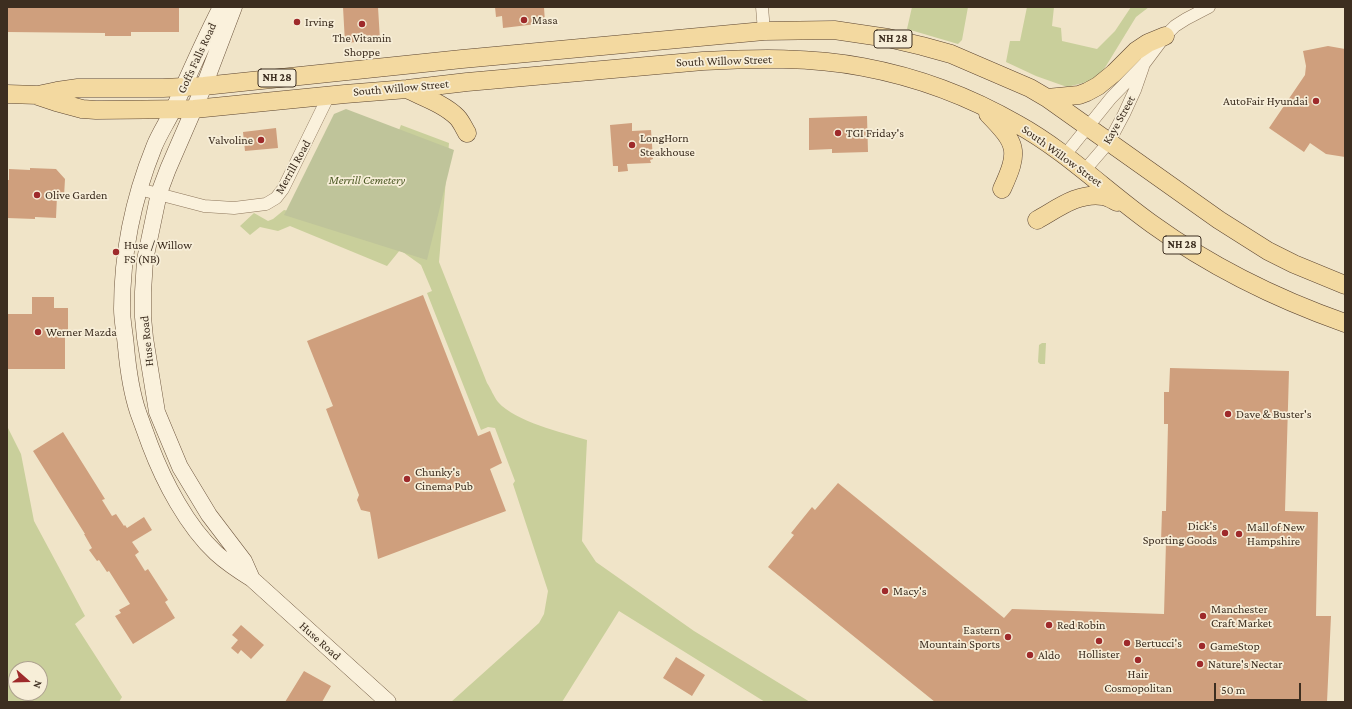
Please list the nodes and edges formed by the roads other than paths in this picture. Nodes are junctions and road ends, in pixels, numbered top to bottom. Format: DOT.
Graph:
graph roads {
  1 [pos="221,7"];
  2 [pos="234,7"];
  3 [pos="762,7"];
  4 [pos="1209,7"];
  5 [pos="764,31"];
  6 [pos="1165,36"];
  7 [pos="1144,64"];
  8 [pos="204,86"];
  9 [pos="183,87"];
  10 [pos="407,89"];
  11 [pos="7,94"];
  12 [pos="38,95"];
  13 [pos="329,95"];
  14 [pos="1047,98"];
  15 [pos="977,104"];
  16 [pos="194,109"];
  17 [pos="173,110"];
  18 [pos="1088,127"];
  19 [pos="467,133"];
  20 [pos="1109,142"];
  21 [pos="1065,155"];
  22 [pos="1084,171"];
  23 [pos="139,189"];
  24 [pos="1002,189"];
  25 [pos="159,193"];
  26 [pos="1127,206"];
  27 [pos="1037,220"];
  28 [pos="1345,285"];
  29 [pos="1345,323"];
  30 [pos="252,579"];
  31 [pos="388,702"];
  1 -- 9 [label="street, Goffs Falls Road"];
  2 -- 8 [label="street, Goffs Falls Road"];
  3 -- 5 [label="street"];
  4 -- 6 [label="street, Kaye Street"];
  5 -- 8 [label="main road, South Willow Street / NH 28"];
  5 -- 14 [label="main road, South Willow Street / NH 28"];
  6 -- 7 [label="street, Kaye Street"];
  6 -- 14 [label="main road"];
  7 -- 18 [label="street, Kaye Street"];
  7 -- 20 [label="street, Kaye Street"];
  8 -- 9 [label="main road, South Willow Street / NH 28"];
  8 -- 16 [label="street, Huse Road"];
  9 -- 12 [label="main road, South Willow Street / NH 28"];
  9 -- 17 [label="street, Goffs Falls Road"];
  10 -- 13 [label="main road, South Willow Street / NH 28"];
  10 -- 15 [label="main road, South Willow Street / NH 28"];
  10 -- 19 [label="main road"];
  11 -- 12 [label="main road, South Willow Street / NH 28"];
  12 -- 17 [label="main road, South Willow Street / NH 28"];
  13 -- 16 [label="main road, South Willow Street / NH 28"];
  13 -- 25 [label="street, Merrill Road"];
  14 -- 18 [label="main road, South Willow Street / NH 28"];
  15 -- 21 [label="main road, South Willow Street / NH 28"];
  15 -- 24 [label="main road"];
  16 -- 17 [label="main road, South Willow Street / NH 28"];
  16 -- 25 [label="street, Huse Road"];
  17 -- 23 [label="street, Huse Road"];
  18 -- 20 [label="main road, South Willow Street / NH 28"];
  18 -- 21 [label="street, Kaye Street"];
  20 -- 22 [label="street, Kaye Street"];
  20 -- 28 [label="main road, South Willow Street / NH 28"];
  21 -- 22 [label="main road, South Willow Street / NH 28"];
  22 -- 26 [label="main road, South Willow Street / NH 28"];
  23 -- 25 [label="street, Merrill Road"];
  23 -- 30 [label="street, Huse Road"];
  25 -- 30 [label="street, Huse Road"];
  26 -- 27 [label="main road"];
  26 -- 29 [label="main road, South Willow Street / NH 28"];
  30 -- 31 [label="street, Huse Road"];
}
